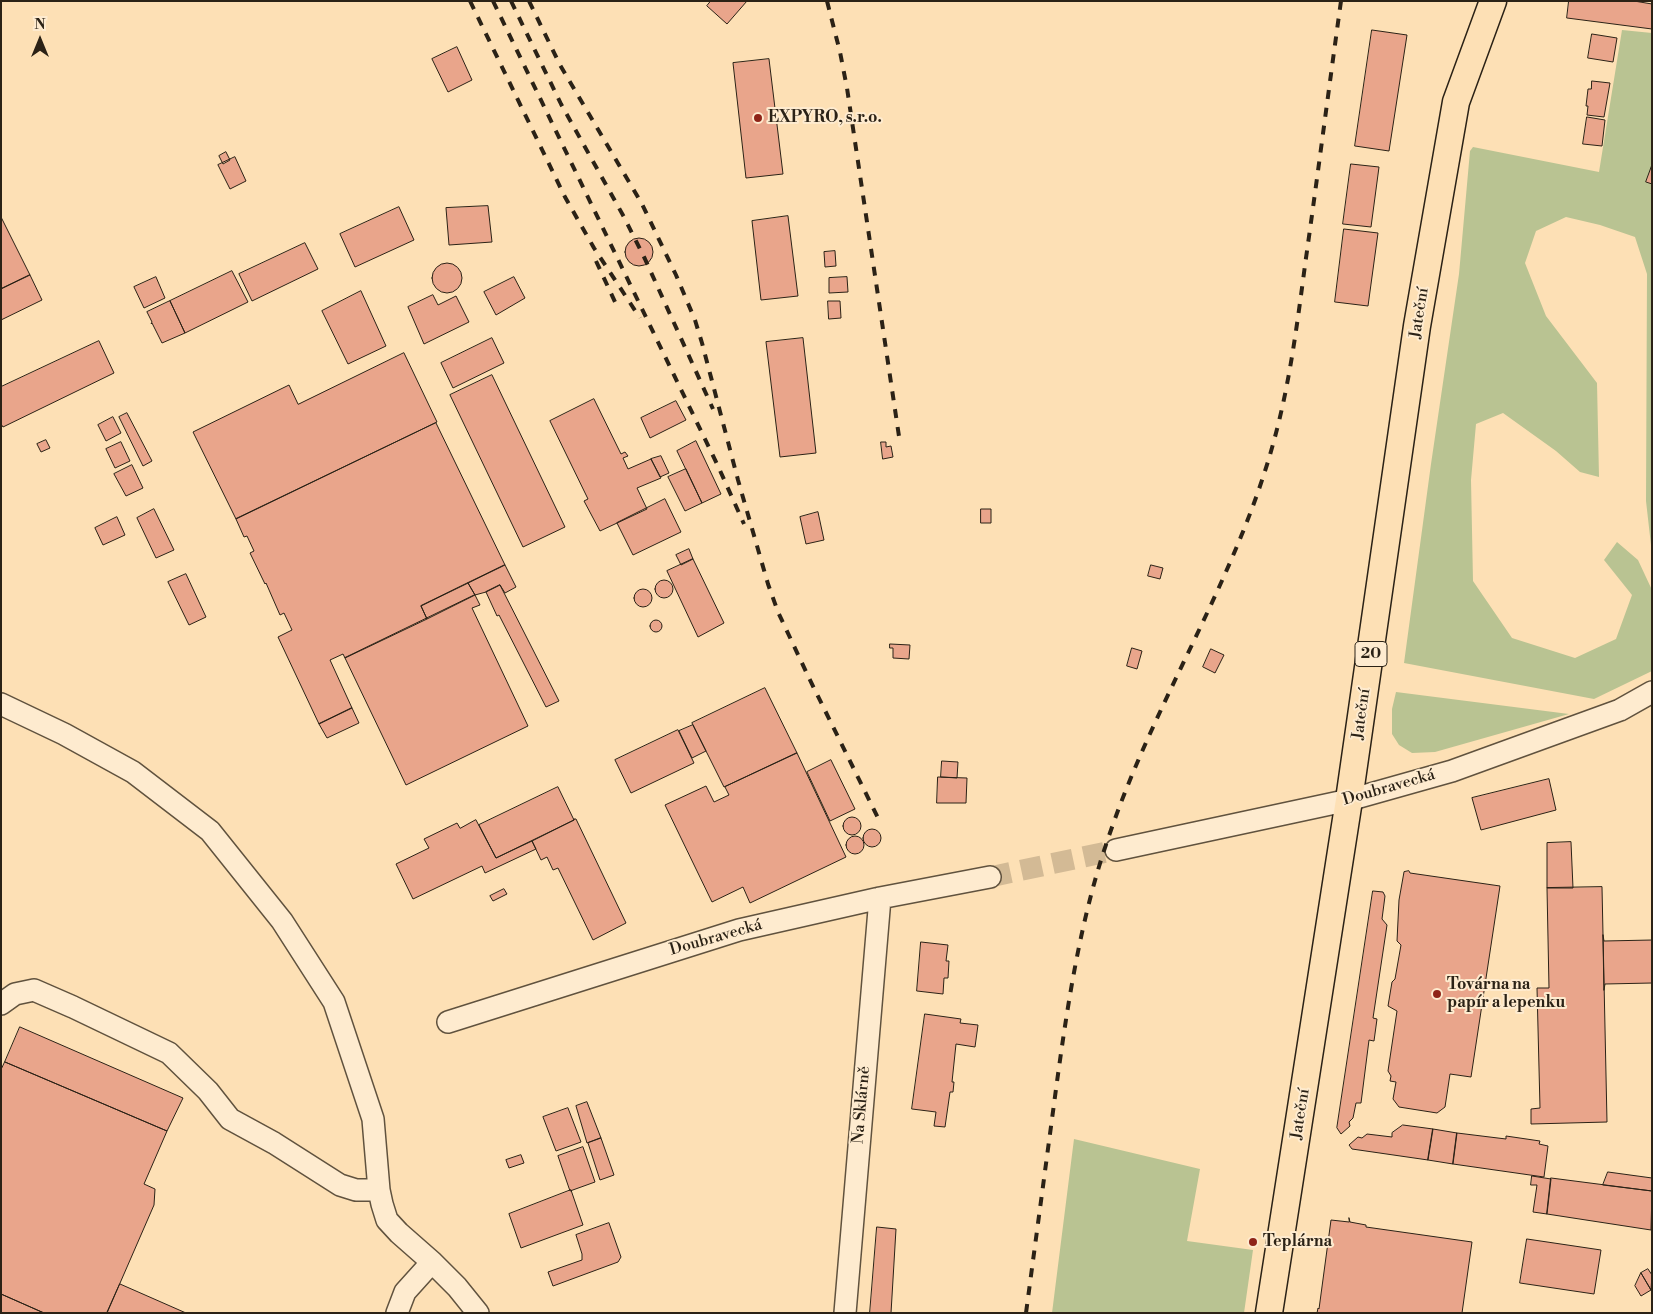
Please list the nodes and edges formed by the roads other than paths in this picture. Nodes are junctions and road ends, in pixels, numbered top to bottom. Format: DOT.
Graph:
graph roads {
  1 [pos="1493,1"];
  2 [pos="1652,692"];
  3 [pos="1,704"];
  4 [pos="1349,800"];
  5 [pos="1116,850"];
  6 [pos="990,877"];
  7 [pos="880,898"];
  8 [pos="1,1004"];
  9 [pos="448,1022"];
  10 [pos="379,1190"];
  11 [pos="432,1262"];
  12 [pos="397,1313"];
  13 [pos="478,1313"];
  14 [pos="845,1313"];
  15 [pos="1269,1313"];
  1 -- 4 [label="main road, Jateční / 20"];
  2 -- 4 [label="street, Doubravecká"];
  3 -- 10 [label="street"];
  4 -- 5 [label="street, Doubravecká"];
  4 -- 15 [label="main road, Jateční / 20"];
  6 -- 7 [label="street, Doubravecká"];
  7 -- 9 [label="street, Doubravecká"];
  7 -- 14 [label="street, Na Sklárně"];
  8 -- 10 [label="street"];
  10 -- 11 [label="street"];
  11 -- 12 [label="street"];
  11 -- 13 [label="street"];
}
